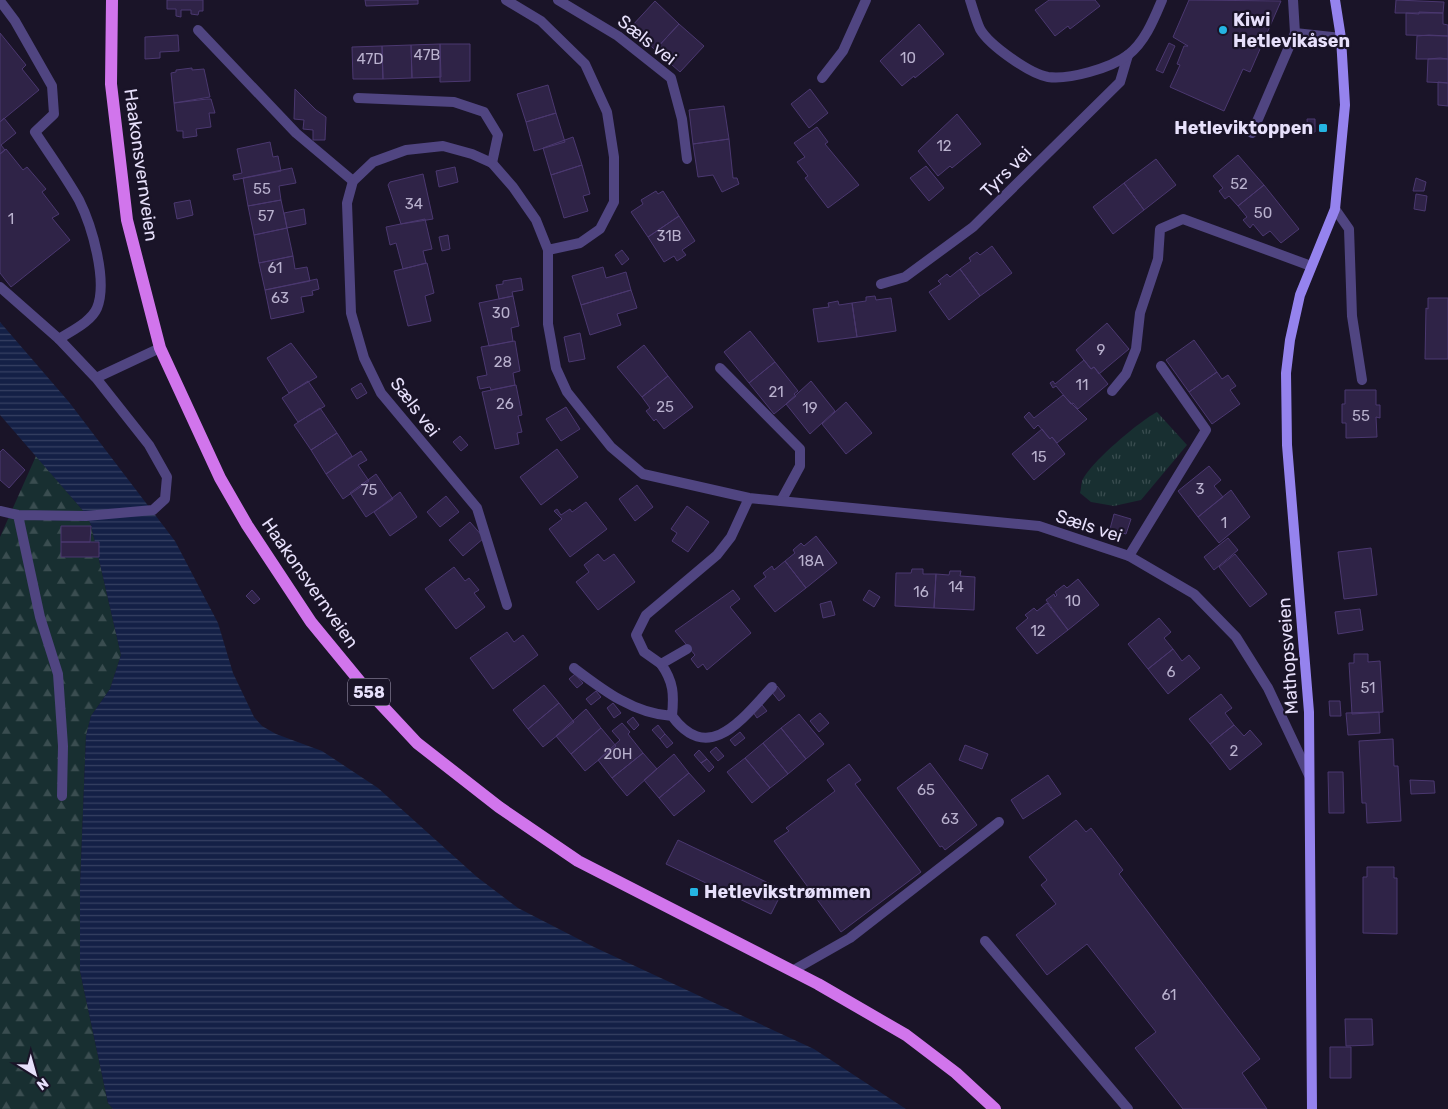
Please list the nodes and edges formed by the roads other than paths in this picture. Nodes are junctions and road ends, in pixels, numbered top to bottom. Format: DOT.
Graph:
graph roads {
  1 [pos="112,0"];
  2 [pos="506,0"];
  3 [pos="558,0"];
  4 [pos="866,0"];
  5 [pos="970,0"];
  6 [pos="1162,0"];
  7 [pos="1293,0"];
  8 [pos="1335,0"];
  9 [pos="0,1"];
  10 [pos="198,30"];
  11 [pos="1295,33"];
  12 [pos="1341,38"];
  13 [pos="1128,55"];
  14 [pos="822,78"];
  15 [pos="358,98"];
  16 [pos="1252,133"];
  17 [pos="687,160"];
  18 [pos="492,163"];
  19 [pos="353,180"];
  20 [pos="1335,209"];
  21 [pos="548,250"];
  22 [pos="1311,266"];
  23 [pos="881,284"];
  24 [pos="0,287"];
  25 [pos="59,339"];
  26 [pos="160,348"];
  27 [pos="1161,366"];
  28 [pos="720,368"];
  29 [pos="96,378"];
  30 [pos="1362,380"];
  31 [pos="1112,391"];
  32 [pos="749,498"];
  33 [pos="780,501"];
  34 [pos="0,511"];
  35 [pos="18,515"];
  36 [pos="1129,556"];
  37 [pos="507,605"];
  38 [pos="687,648"];
  39 [pos="660,664"];
  40 [pos="574,668"];
  41 [pos="772,687"];
  42 [pos="672,716"];
  43 [pos="1309,775"];
  44 [pos="62,796"];
  45 [pos="999,822"];
  46 [pos="985,942"];
  47 [pos="792,971"];
  48 [pos="995,1109"];
  49 [pos="1128,1109"];
  50 [pos="1312,1109"];
  1 -- 26 [label="main road, Haakonsvernveien / 558"];
  2 -- 21 [label="street"];
  3 -- 17 [label="street, Sæls vei"];
  4 -- 14 [label="street"];
  5 -- 13 [label="street, Tyrs vei"];
  6 -- 13 [label="street, Tyrs vei"];
  7 -- 11 [label="street"];
  8 -- 12 [label="main road, Mathopsveien"];
  9 -- 25 [label="street"];
  10 -- 19 [label="street"];
  11 -- 12 [label="street"];
  11 -- 16 [label="street"];
  12 -- 20 [label="main road, Mathopsveien"];
  13 -- 23 [label="street, Tyrs vei"];
  15 -- 18 [label="street"];
  18 -- 19 [label="street, Sæls vei"];
  18 -- 21 [label="street, Sæls vei"];
  19 -- 37 [label="street, Sæls vei"];
  20 -- 22 [label="main road, Mathopsveien"];
  20 -- 30 [label="street"];
  21 -- 32 [label="street, Sæls vei"];
  22 -- 31 [label="street"];
  22 -- 43 [label="main road, Mathopsveien"];
  24 -- 25 [label="street"];
  25 -- 29 [label="street"];
  26 -- 29 [label="street"];
  26 -- 47 [label="main road, Haakonsvernveien / 558"];
  27 -- 36 [label="street"];
  28 -- 33 [label="street"];
  29 -- 35 [label="street"];
  32 -- 33 [label="street, Sæls vei"];
  32 -- 39 [label="street"];
  33 -- 36 [label="street, Sæls vei"];
  34 -- 35 [label="street"];
  35 -- 44 [label="street"];
  36 -- 43 [label="street, Sæls vei"];
  38 -- 39 [label="street"];
  39 -- 42 [label="street"];
  40 -- 42 [label="street"];
  41 -- 42 [label="street"];
  43 -- 50 [label="main road, Mathopsveien"];
  45 -- 47 [label="street"];
  46 -- 49 [label="street"];
  47 -- 48 [label="main road, Haakonsvernveien / 558"];
}
